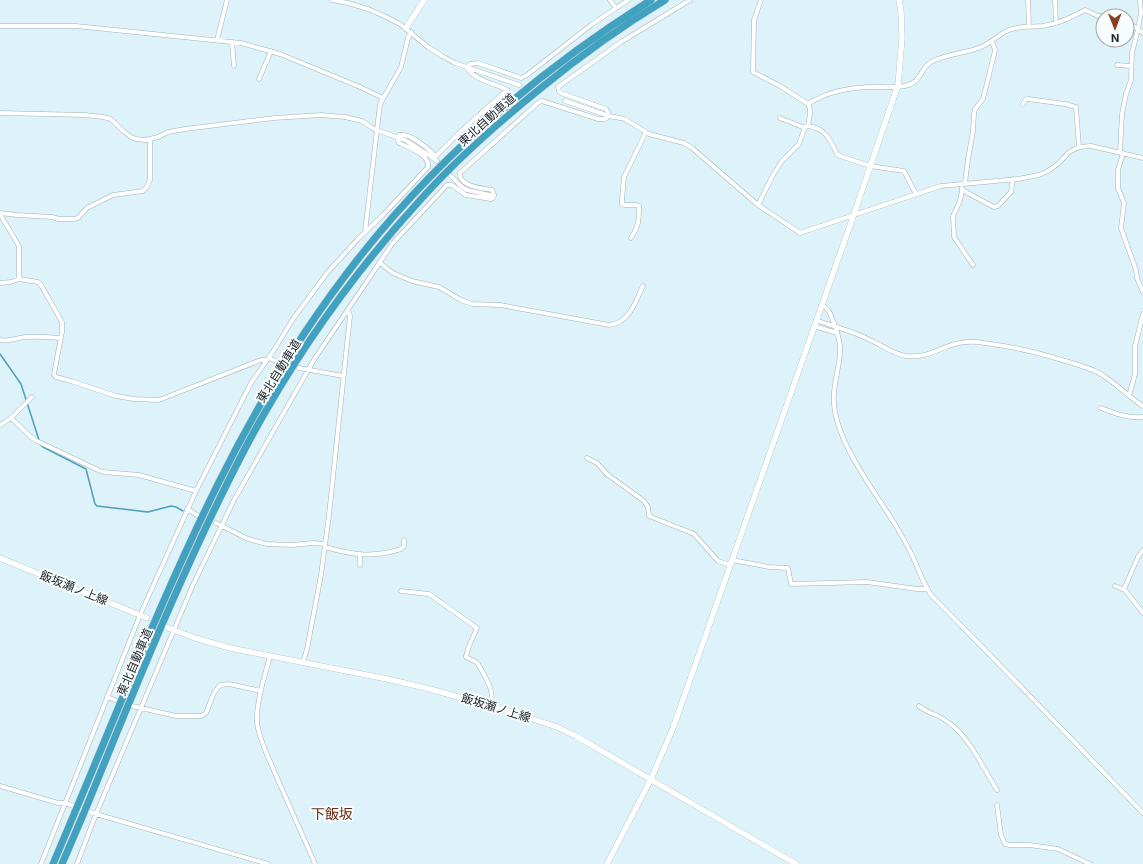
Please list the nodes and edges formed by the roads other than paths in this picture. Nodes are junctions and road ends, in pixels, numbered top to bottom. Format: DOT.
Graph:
graph roads {
  1 [pos="227,0"];
  2 [pos="332,0"];
  3 [pos="424,0"];
  4 [pos="610,0"];
  5 [pos="628,0"];
  6 [pos="651,0"];
  7 [pos="665,0"];
  8 [pos="690,0"];
  9 [pos="761,0"];
  10 [pos="899,0"];
  11 [pos="1028,0"];
  12 [pos="1055,0"];
  13 [pos="1140,0"];
  14 [pos="616,8"];
  15 [pos="1095,15"];
  16 [pos="1056,24"];
  17 [pos="0,26"];
  18 [pos="1029,27"];
  19 [pos="1135,27"];
  20 [pos="406,28"];
  21 [pos="1138,29"];
  22 [pos="411,32"];
  23 [pos="1143,33"];
  24 [pos="217,40"];
  25 [pos="992,41"];
  26 [pos="232,42"];
  27 [pos="271,51"];
  28 [pos="1117,65"];
  29 [pos="234,66"];
  30 [pos="1131,66"];
  31 [pos="467,67"];
  32 [pos="260,79"];
  33 [pos="519,85"];
  34 [pos="897,86"];
  35 [pos="383,98"];
  36 [pos="564,101"];
  37 [pos="808,104"];
  38 [pos="1023,104"];
  39 [pos="0,113"];
  40 [pos="608,115"];
  41 [pos="780,118"];
  42 [pos="806,127"];
  43 [pos="376,130"];
  44 [pos="646,132"];
  45 [pos="398,138"];
  46 [pos="150,139"];
  47 [pos="1079,146"];
  48 [pos="1121,153"];
  49 [pos="1143,158"];
  50 [pos="437,161"];
  51 [pos="870,166"];
  52 [pos="451,176"];
  53 [pos="1013,179"];
  54 [pos="963,184"];
  55 [pos="962,190"];
  56 [pos="916,194"];
  57 [pos="494,196"];
  58 [pos="758,205"];
  59 [pos="0,214"];
  60 [pos="854,214"];
  61 [pos="365,232"];
  62 [pos="631,238"];
  63 [pos="380,263"];
  64 [pos="973,265"];
  65 [pos="19,279"];
  66 [pos="0,283"];
  67 [pos="643,286"];
  68 [pos="1143,292"];
  69 [pos="822,304"];
  70 [pos="348,310"];
  71 [pos="1143,314"];
  72 [pos="815,323"];
  73 [pos="836,327"];
  74 [pos="837,333"];
  75 [pos="60,338"];
  76 [pos="0,340"];
  77 [pos="268,359"];
  78 [pos="278,362"];
  79 [pos="299,368"];
  80 [pos="308,370"];
  81 [pos="343,376"];
  82 [pos="1129,396"];
  83 [pos="32,397"];
  84 [pos="1143,406"];
  85 [pos="1101,408"];
  86 [pos="1143,417"];
  87 [pos="11,418"];
  88 [pos="0,425"];
  89 [pos="587,458"];
  90 [pos="196,491"];
  91 [pos="187,509"];
  92 [pos="197,515"];
  93 [pos="216,523"];
  94 [pos="221,526"];
  95 [pos="404,540"];
  96 [pos="325,545"];
  97 [pos="1143,550"];
  98 [pos="360,555"];
  99 [pos="0,559"];
  100 [pos="731,563"];
  101 [pos="360,565"];
  102 [pos="1115,586"];
  103 [pos="927,589"];
  104 [pos="1124,589"];
  105 [pos="401,592"];
  106 [pos="1143,613"];
  107 [pos="140,615"];
  108 [pos="147,618"];
  109 [pos="166,627"];
  110 [pos="174,630"];
  111 [pos="270,656"];
  112 [pos="303,662"];
  113 [pos="261,691"];
  114 [pos="107,697"];
  115 [pos="115,700"];
  116 [pos="132,706"];
  117 [pos="490,706"];
  118 [pos="919,706"];
  119 [pos="141,708"];
  120 [pos="651,779"];
  121 [pos="0,786"];
  122 [pos="996,790"];
  123 [pos="65,803"];
  124 [pos="997,805"];
  125 [pos="1143,813"];
  126 [pos="96,814"];
  127 [pos="40,864"];
  128 [pos="53,864"];
  129 [pos="62,864"];
  130 [pos="77,864"];
  131 [pos="268,864"];
  132 [pos="315,864"];
  133 [pos="607,864"];
  134 [pos="796,864"];
  135 [pos="1090,864"];
  1 -- 24 [label="street"];
  2 -- 20 [label="street"];
  3 -- 20 [label="street"];
  4 -- 14 [label="street"];
  5 -- 14 [label="street"];
  6 -- 128 [label="highway, 東北自動車道, bridge"];
  7 -- 129 [label="highway, 東北自動車道, bridge"];
  8 -- 40 [label="street"];
  9 -- 37 [label="street"];
  10 -- 34 [label="street"];
  11 -- 18 [label="street"];
  12 -- 16 [label="street"];
  13 -- 21 [label="street"];
  14 -- 31 [label="street"];
  15 -- 16 [label="street"];
  16 -- 18 [label="street"];
  17 -- 24 [label="street"];
  18 -- 25 [label="street"];
  19 -- 21 [label="street"];
  20 -- 22 [label="street"];
  21 -- 23 [label="street"];
  21 -- 30 [label="street"];
  22 -- 31 [label="street"];
  22 -- 35 [label="street"];
  24 -- 26 [label="street"];
  25 -- 34 [label="street"];
  25 -- 54 [label="street"];
  26 -- 27 [label="street"];
  26 -- 29 [label="street"];
  27 -- 32 [label="street"];
  27 -- 35 [label="street"];
  28 -- 30 [label="street"];
  30 -- 48 [label="street"];
  31 -- 33 [label="street"];
  31 -- 45 [label="street"];
  34 -- 37 [label="street"];
  34 -- 51 [label="street"];
  35 -- 43 [label="street"];
  36 -- 40 [label="street"];
  37 -- 42 [label="street"];
  38 -- 47 [label="street"];
  39 -- 46 [label="street"];
  40 -- 44 [label="street"];
  40 -- 57 [label="street"];
  41 -- 42 [label="street"];
  42 -- 51 [label="street"];
  42 -- 58 [label="street"];
  43 -- 45 [label="street"];
  43 -- 46 [label="street"];
  43 -- 61 [label="street"];
  44 -- 58 [label="street"];
  44 -- 62 [label="street"];
  45 -- 50 [label="street"];
  45 -- 61 [label="street"];
  46 -- 59 [label="street"];
  47 -- 48 [label="street"];
  47 -- 53 [label="street"];
  48 -- 49 [label="street"];
  48 -- 68 [label="street"];
  51 -- 56 [label="street"];
  51 -- 60 [label="street"];
  52 -- 57 [label="street"];
  53 -- 54 [label="street"];
  53 -- 55 [label="street"];
  54 -- 55 [label="street"];
  54 -- 56 [label="street"];
  55 -- 64 [label="street"];
  56 -- 60 [label="street"];
  57 -- 63 [label="street"];
  58 -- 60 [label="street"];
  59 -- 65 [label="street"];
  60 -- 69 [label="street"];
  61 -- 77 [label="street"];
  63 -- 67 [label="street"];
  63 -- 70 [label="street"];
  65 -- 66 [label="street"];
  65 -- 75 [label="street"];
  69 -- 72 [label="street"];
  69 -- 73 [label="street"];
  70 -- 80 [label="street"];
  70 -- 81 [label="street"];
  71 -- 82 [label="street"];
  72 -- 73 [label="street"];
  72 -- 74 [label="street"];
  72 -- 100 [label="street"];
  73 -- 74 [label="street"];
  73 -- 82 [label="street"];
  74 -- 103 [label="street"];
  75 -- 76 [label="street"];
  75 -- 77 [label="street"];
  77 -- 78 [label="street"];
  77 -- 90 [label="street"];
  79 -- 80 [label="street"];
  80 -- 81 [label="street"];
  80 -- 94 [label="street"];
  81 -- 96 [label="street"];
  82 -- 84 [label="street"];
  83 -- 87 [label="street"];
  85 -- 86 [label="street"];
  87 -- 88 [label="street"];
  87 -- 90 [label="street"];
  89 -- 100 [label="street"];
  90 -- 91 [label="street"];
  91 -- 92 [label="street"];
  91 -- 107 [label="street"];
  93 -- 94 [label="street"];
  94 -- 96 [label="street"];
  94 -- 110 [label="street"];
  95 -- 98 [label="street"];
  96 -- 98 [label="street"];
  96 -- 112 [label="street"];
  97 -- 104 [label="street"];
  98 -- 101 [label="street"];
  99 -- 107 [label="street, 飯坂瀬ノ上線"];
  100 -- 103 [label="street"];
  100 -- 120 [label="street"];
  102 -- 104 [label="street"];
  103 -- 125 [label="street"];
  104 -- 106 [label="street"];
  105 -- 117 [label="street"];
  107 -- 108 [label="street, 飯坂瀬ノ上線"];
  107 -- 114 [label="street"];
  109 -- 110 [label="street, 飯坂瀬ノ上線"];
  110 -- 111 [label="street, 飯坂瀬ノ上線"];
  110 -- 119 [label="street"];
  111 -- 112 [label="street, 飯坂瀬ノ上線"];
  111 -- 113 [label="street"];
  112 -- 117 [label="street, 飯坂瀬ノ上線"];
  113 -- 119 [label="street"];
  113 -- 132 [label="street"];
  114 -- 115 [label="street"];
  114 -- 123 [label="street"];
  116 -- 119 [label="street"];
  117 -- 120 [label="street, 飯坂瀬ノ上線"];
  118 -- 122 [label="street"];
  119 -- 126 [label="street"];
  120 -- 133 [label="street"];
  120 -- 134 [label="street, 飯坂瀬ノ上線"];
  121 -- 123 [label="street"];
  123 -- 126 [label="street"];
  123 -- 127 [label="street"];
  124 -- 135 [label="street"];
  126 -- 130 [label="street"];
  126 -- 131 [label="street"];
}
